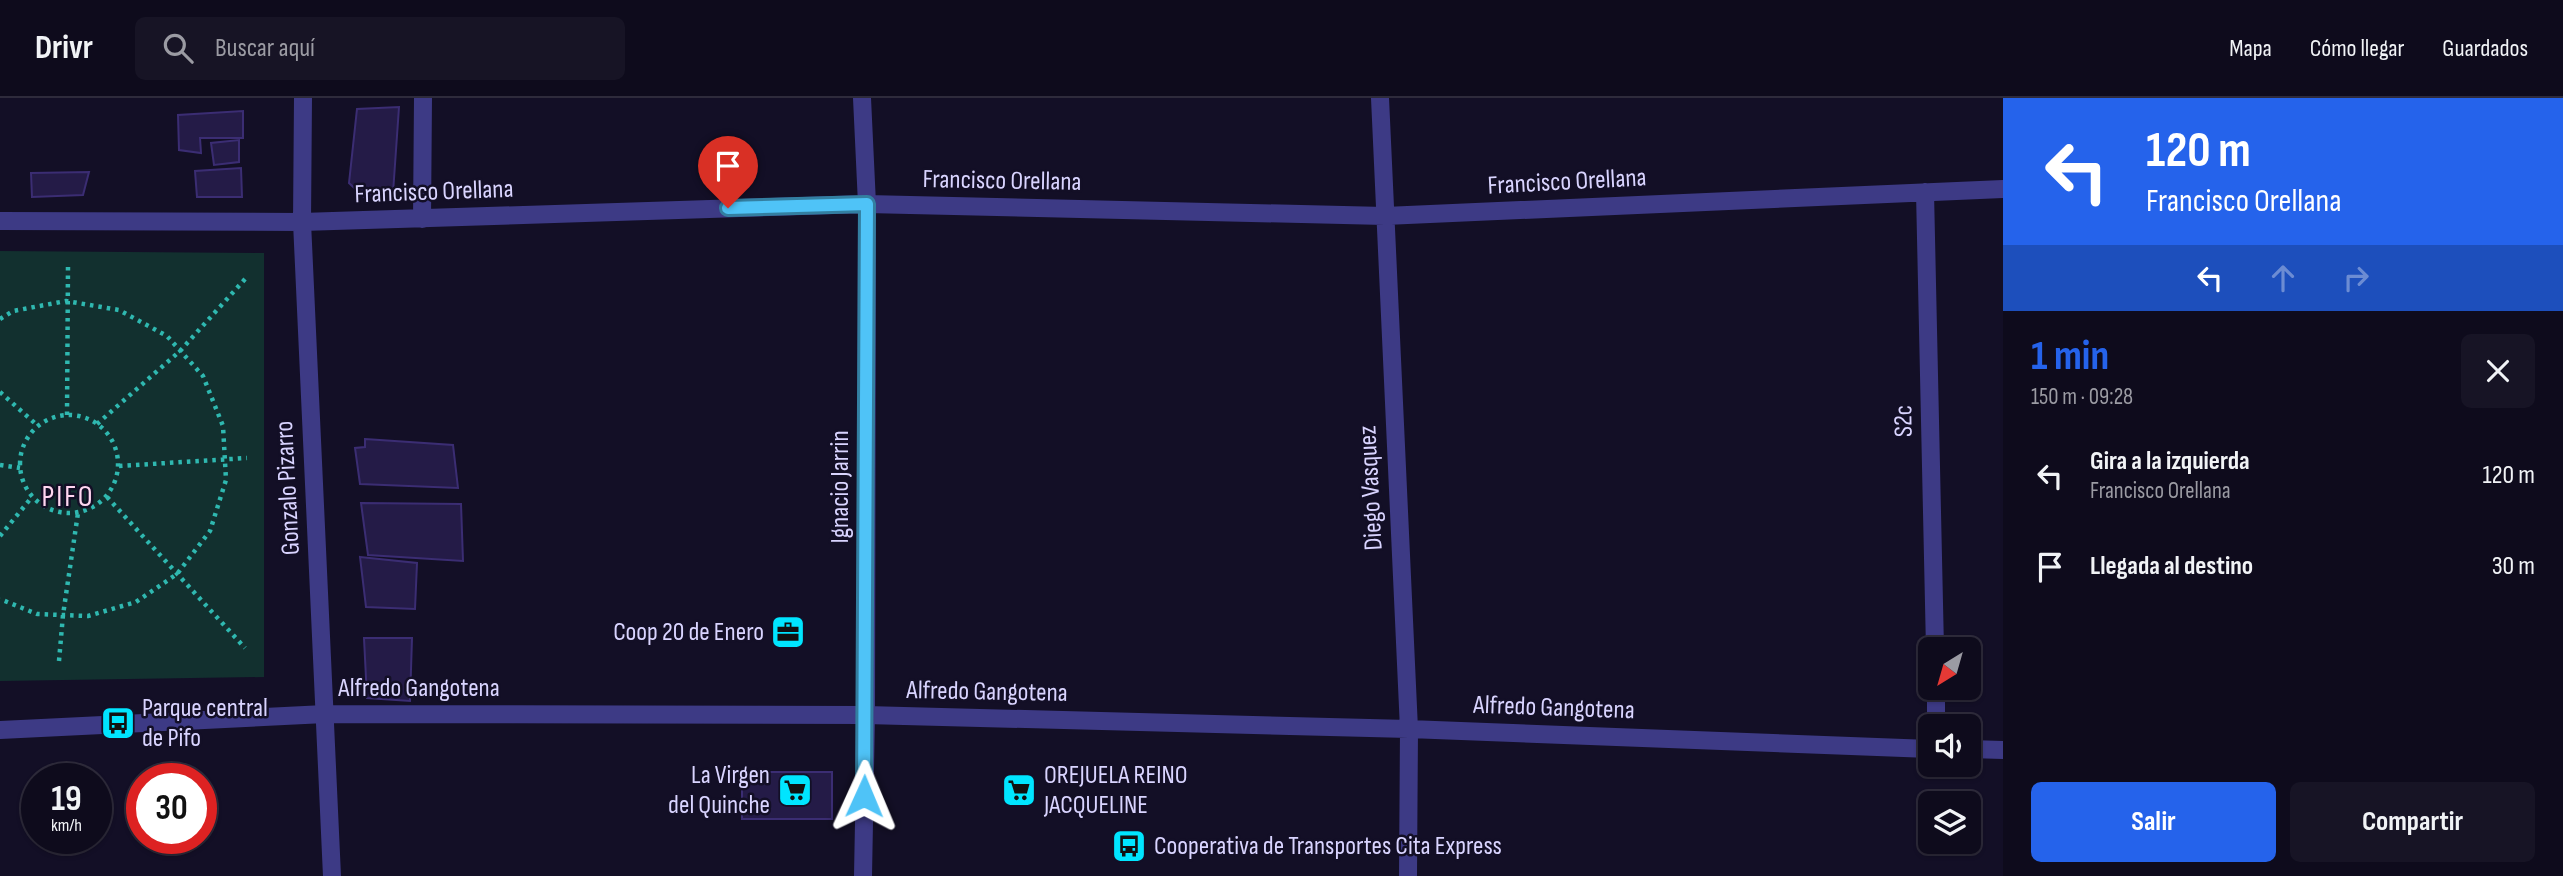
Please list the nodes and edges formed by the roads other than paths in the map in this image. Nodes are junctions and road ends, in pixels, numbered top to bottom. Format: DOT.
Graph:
graph roads {
  1 [pos="303,98"];
  2 [pos="423,98"];
  3 [pos="862,98"];
  4 [pos="1380,98"];
  5 [pos="2003,188"];
  6 [pos="1925,192"];
  7 [pos="867,204"];
  8 [pos="1385,216"];
  9 [pos="422,219"];
  10 [pos="0,221"];
  11 [pos="302,222"];
  12 [pos="1935,637"];
  13 [pos="325,714"];
  14 [pos="866,715"];
  15 [pos="1409,729"];
  16 [pos="0,730"];
  17 [pos="1918,748"];
  18 [pos="1981,749"];
  19 [pos="2003,750"];
  20 [pos="332,876"];
  21 [pos="863,876"];
  22 [pos="1408,876"];
  1 -- 11 [label="street, Gonzalo Pizarro"];
  2 -- 9 [label="street"];
  3 -- 7 [label="street, Ignacio Jarrin"];
  4 -- 8 [label="street, Diego Vasquez"];
  5 -- 6 [label="street, Francisco Orellana"];
  6 -- 8 [label="street, Francisco Orellana"];
  6 -- 12 [label="street, S2c"];
  7 -- 8 [label="street, Francisco Orellana"];
  7 -- 9 [label="street, Francisco Orellana"];
  7 -- 14 [label="street, Ignacio Jarrin"];
  8 -- 15 [label="street, Diego Vasquez"];
  9 -- 11 [label="street, Francisco Orellana"];
  10 -- 11 [label="street, Francisco Orellana"];
  11 -- 13 [label="street, Gonzalo Pizarro"];
  13 -- 14 [label="street, Alfredo Gangotena"];
  13 -- 16 [label="street, Alfredo Gangotena"];
  13 -- 20 [label="street, Gonzalo Pizarro"];
  14 -- 15 [label="street, Alfredo Gangotena"];
  14 -- 21 [label="street, Ignacio Jarrin"];
  15 -- 17 [label="street, Alfredo Gangotena"];
  15 -- 22 [label="street, Diego Vasquez"];
  18 -- 19 [label="street"];
}
